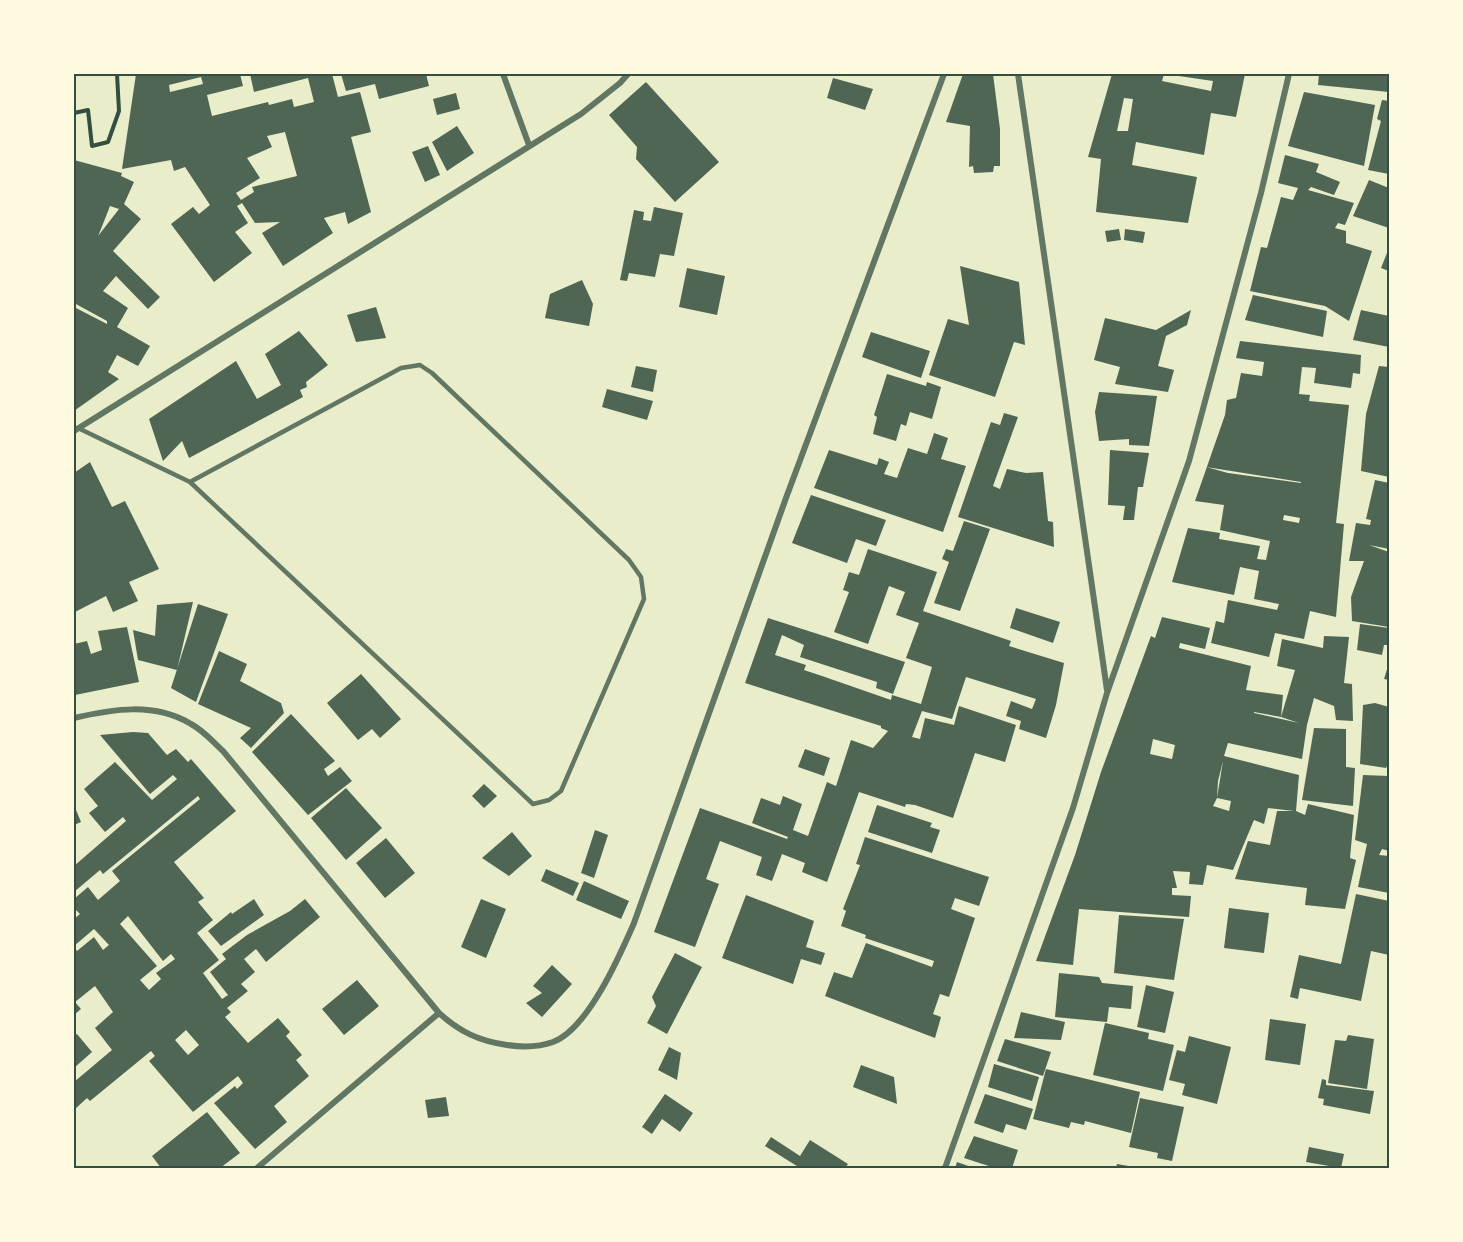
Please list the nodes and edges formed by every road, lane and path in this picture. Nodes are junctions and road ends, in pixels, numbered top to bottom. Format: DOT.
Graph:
graph roads {
  1 [pos="117,74"];
  2 [pos="504,74"];
  3 [pos="628,74"];
  4 [pos="944,74"];
  5 [pos="1018,74"];
  6 [pos="1289,74"];
  7 [pos="74,113"];
  8 [pos="529,145"];
  9 [pos="75,429"];
  10 [pos="190,482"];
  11 [pos="1107,693"];
  12 [pos="74,718"];
  13 [pos="438,1013"];
  14 [pos="257,1168"];
  15 [pos="945,1168"];
  1 -- 7 [label="path"];
  2 -- 8 [label="street"];
  3 -- 8 [label="street"];
  4 -- 13 [label="street"];
  5 -- 11 [label="street"];
  6 -- 11 [label="street"];
  8 -- 9 [label="street"];
  9 -- 10 [label="lane"];
  10 -- 10 [label="lane"];
  11 -- 15 [label="street"];
  12 -- 13 [label="street"];
  13 -- 14 [label="street"];
}
